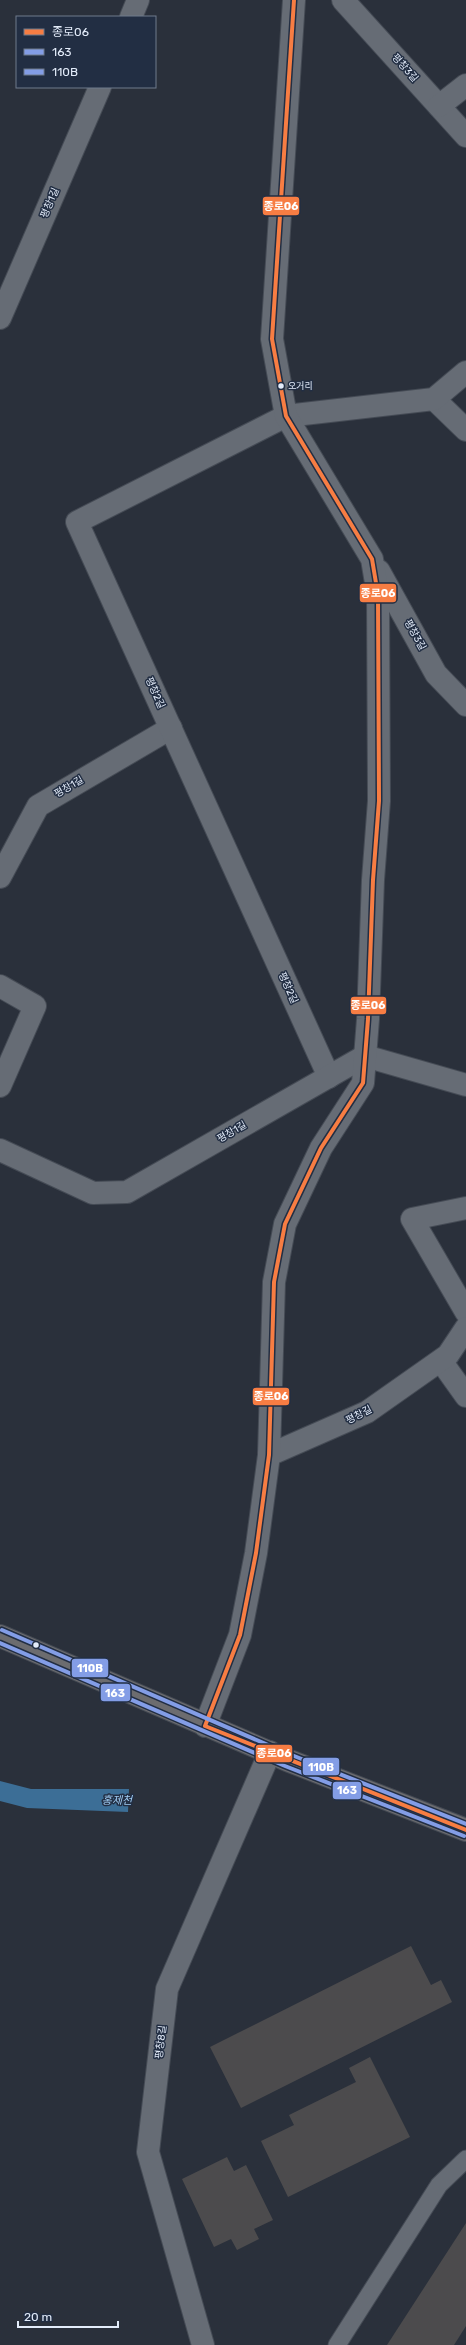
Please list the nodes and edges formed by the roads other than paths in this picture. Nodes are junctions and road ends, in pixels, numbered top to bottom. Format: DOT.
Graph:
graph roads {
  1 [pos="138,0"];
  2 [pos="294,0"];
  3 [pos="343,0"];
  4 [pos="131,16"];
  5 [pos="466,84"];
  6 [pos="100,88"];
  7 [pos="439,106"];
  8 [pos="466,136"];
  9 [pos="0,318"];
  10 [pos="466,372"];
  11 [pos="434,399"];
  12 [pos="286,416"];
  13 [pos="466,430"];
  14 [pos="372,559"];
  15 [pos="466,705"];
  16 [pos="171,728"];
  17 [pos="0,877"];
  18 [pos="0,986"];
  19 [pos="365,1056"];
  20 [pos="328,1077"];
  21 [pos="466,1084"];
  22 [pos="0,1086"];
  23 [pos="0,1150"];
  24 [pos="466,1208"];
  25 [pos="466,1312"];
  26 [pos="466,1328"];
  27 [pos="441,1361"];
  28 [pos="466,1396"];
  29 [pos="269,1455"];
  30 [pos="0,1636"];
  31 [pos="205,1726"];
  32 [pos="270,1752"];
  33 [pos="466,1830"];
  34 [pos="466,2159"];
  35 [pos="203,2345"];
  36 [pos="337,2345"];
  1 -- 4 [label="street"];
  2 -- 12 [label="street"];
  3 -- 7 [label="street, 평창3길"];
  5 -- 7 [label="street"];
  6 -- 9 [label="street, 평창1길"];
  7 -- 8 [label="street, 평창3길"];
  10 -- 11 [label="street"];
  11 -- 12 [label="street"];
  11 -- 13 [label="street"];
  12 -- 14 [label="street"];
  12 -- 16 [label="street, 평창2길"];
  14 -- 15 [label="street, 평창3길"];
  14 -- 19 [label="street"];
  16 -- 17 [label="street, 평창1길"];
  16 -- 20 [label="street, 평창2길"];
  18 -- 22 [label="street"];
  19 -- 20 [label="street, 평창1길"];
  19 -- 21 [label="street"];
  19 -- 29 [label="street"];
  20 -- 23 [label="street, 평창1길"];
  24 -- 25 [label="street"];
  26 -- 27 [label="street, 평창길"];
  27 -- 28 [label="street"];
  27 -- 29 [label="street, 평창길"];
  29 -- 31 [label="street"];
  30 -- 31 [label="main road"];
  31 -- 32 [label="main road"];
  32 -- 33 [label="main road"];
  32 -- 35 [label="street, 평창8길"];
  34 -- 36 [label="lane"];
}
